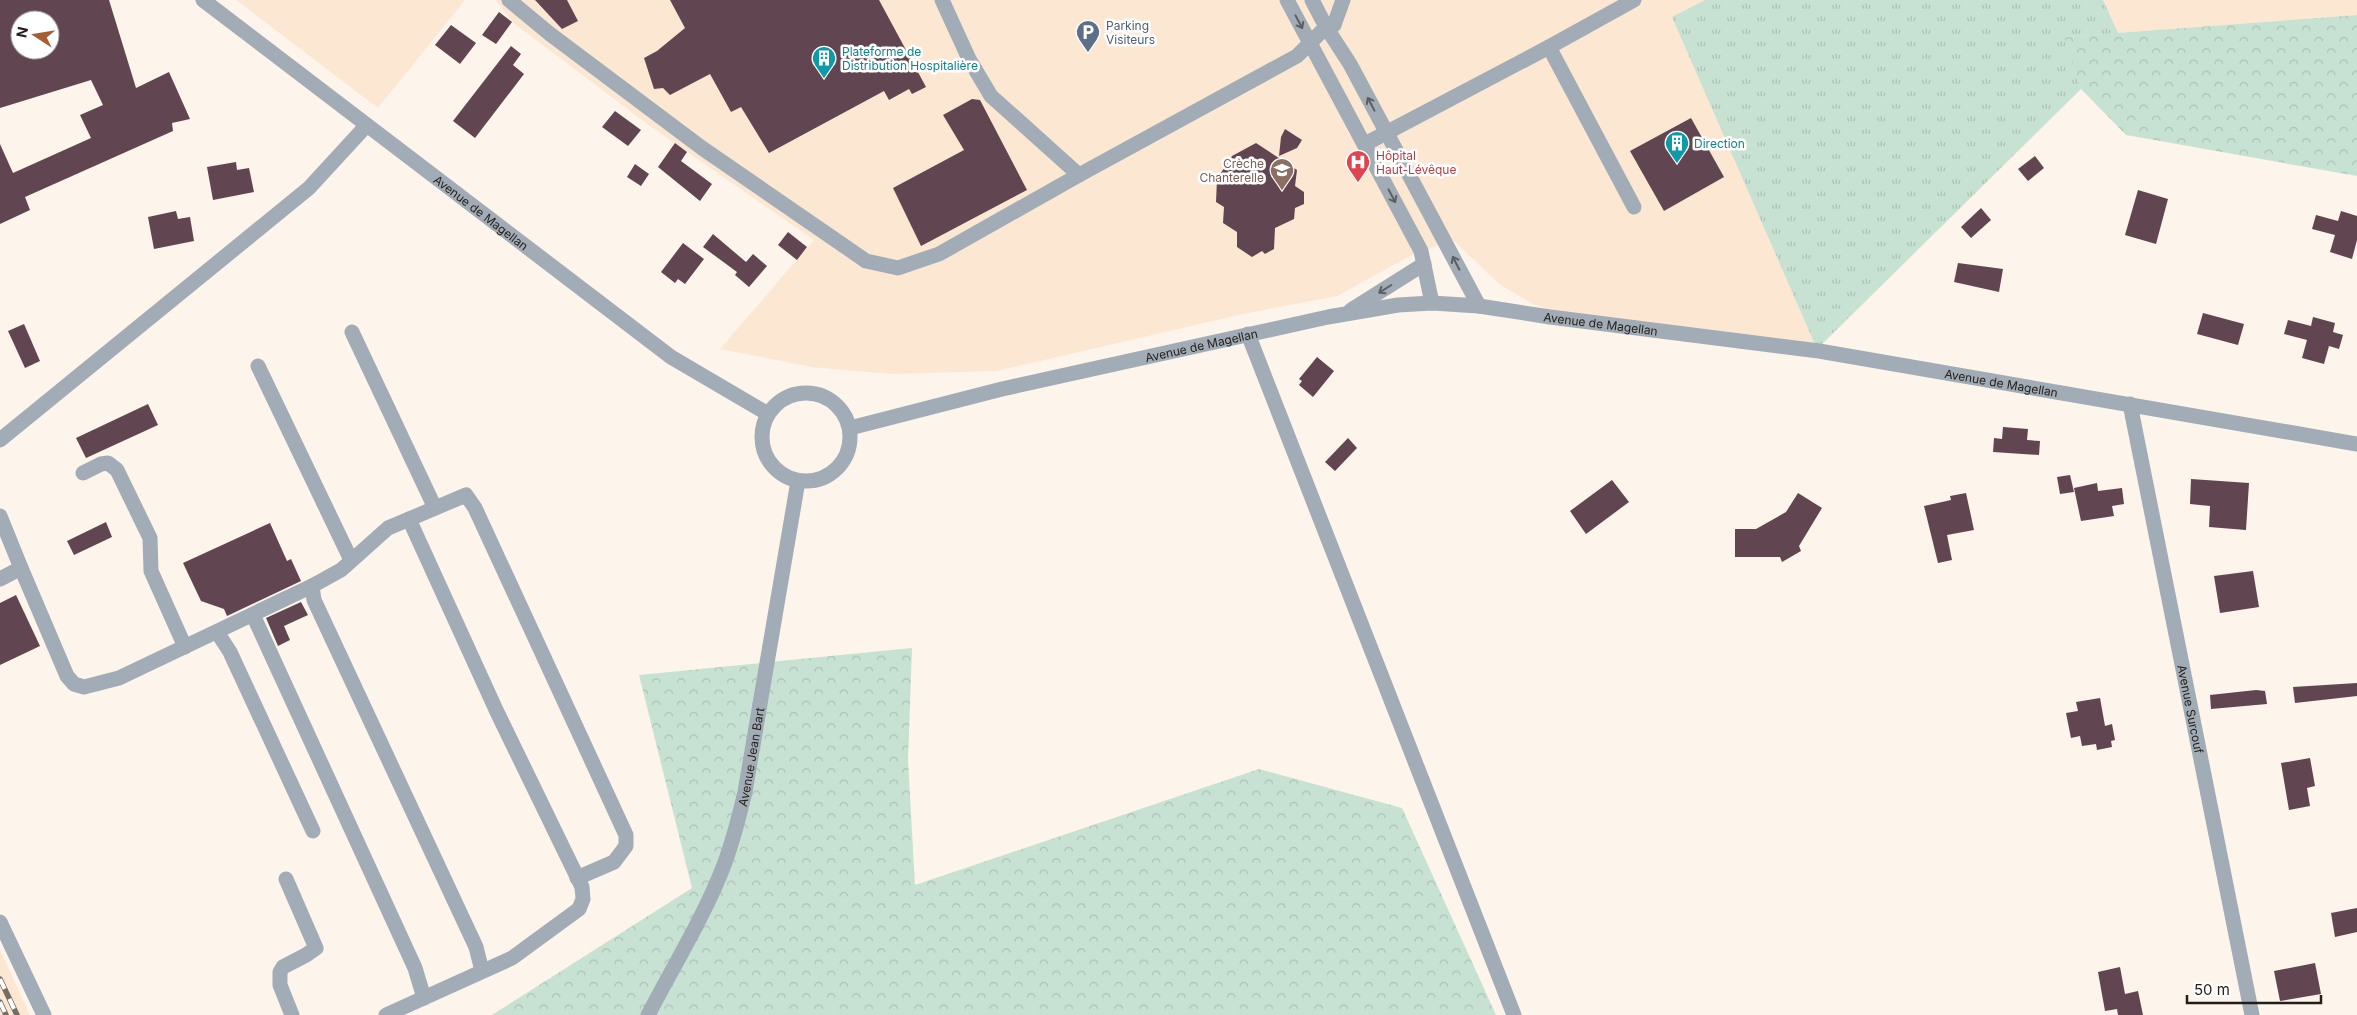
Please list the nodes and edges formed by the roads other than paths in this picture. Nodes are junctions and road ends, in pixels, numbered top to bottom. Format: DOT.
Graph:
graph roads {
  1 [pos="203,0"];
  2 [pos="509,0"];
  3 [pos="942,0"];
  4 [pos="1287,0"];
  5 [pos="1312,0"];
  6 [pos="1342,0"];
  7 [pos="1634,0"];
  8 [pos="1326,27"];
  9 [pos="1311,45"];
  10 [pos="1549,48"];
  11 [pos="366,126"];
  12 [pos="1387,133"];
  13 [pos="1365,144"];
  14 [pos="1079,175"];
  15 [pos="1634,207"];
  16 [pos="1424,264"];
  17 [pos="1432,303"];
  18 [pos="1479,306"];
  19 [pos="1345,314"];
  20 [pos="352,332"];
  21 [pos="1248,334"];
  22 [pos="258,366"];
  23 [pos="2130,404"];
  24 [pos="768,414"];
  25 [pos="850,428"];
  26 [pos="0,440"];
  27 [pos="2357,444"];
  28 [pos="84,474"];
  29 [pos="798,481"];
  30 [pos="435,508"];
  31 [pos="0,516"];
  32 [pos="409,519"];
  33 [pos="351,560"];
  34 [pos="21,568"];
  35 [pos="0,579"];
  36 [pos="312,586"];
  37 [pos="252,615"];
  38 [pos="216,632"];
  39 [pos="184,647"];
  40 [pos="312,831"];
  41 [pos="578,878"];
  42 [pos="286,879"];
  43 [pos="0,922"];
  44 [pos="482,971"];
  45 [pos="424,998"];
  46 [pos="44,1015"];
  47 [pos="292,1015"];
  48 [pos="386,1015"];
  49 [pos="648,1015"];
  50 [pos="1514,1015"];
  51 [pos="2252,1015"];
  1 -- 11 [label="street, Avenue de Magellan"];
  2 -- 14 [label="street"];
  3 -- 14 [label="street"];
  4 -- 9 [label="street, one-way"];
  5 -- 8 [label="street"];
  6 -- 8 [label="street"];
  7 -- 10 [label="street"];
  8 -- 9 [label="street"];
  12 -- 8 [label="street, one-way"];
  9 -- 13 [label="street"];
  9 -- 14 [label="street"];
  10 -- 12 [label="street"];
  10 -- 15 [label="street"];
  11 -- 24 [label="street, Avenue de Magellan"];
  11 -- 26 [label="street"];
  12 -- 13 [label="street"];
  18 -- 12 [label="street, one-way"];
  13 -- 16 [label="street, one-way"];
  16 -- 17 [label="street"];
  16 -- 19 [label="street, one-way"];
  17 -- 18 [label="street, Avenue de Magellan"];
  17 -- 19 [label="street, Avenue de Magellan"];
  18 -- 23 [label="street, Avenue de Magellan"];
  19 -- 21 [label="street, Avenue de Magellan"];
  20 -- 30 [label="street"];
  21 -- 25 [label="street, Avenue de Magellan"];
  21 -- 50 [label="street"];
  22 -- 33 [label="street"];
  23 -- 27 [label="street, Avenue de Magellan"];
  23 -- 51 [label="street, Avenue Surcouf"];
  24 -- 25 [label="street"];
  24 -- 29 [label="street"];
  25 -- 29 [label="street"];
  28 -- 39 [label="street"];
  29 -- 49 [label="street, Avenue Jean Bart"];
  30 -- 32 [label="street"];
  30 -- 41 [label="street"];
  31 -- 34 [label="street"];
  32 -- 33 [label="street"];
  32 -- 41 [label="street"];
  33 -- 36 [label="street"];
  34 -- 35 [label="street"];
  34 -- 39 [label="street"];
  36 -- 37 [label="street"];
  36 -- 44 [label="street"];
  37 -- 38 [label="street"];
  37 -- 45 [label="street"];
  38 -- 39 [label="street"];
  38 -- 40 [label="street"];
  41 -- 44 [label="street"];
  42 -- 47 [label="street"];
  43 -- 46 [label="street"];
  44 -- 45 [label="street"];
  45 -- 48 [label="street"];
}
